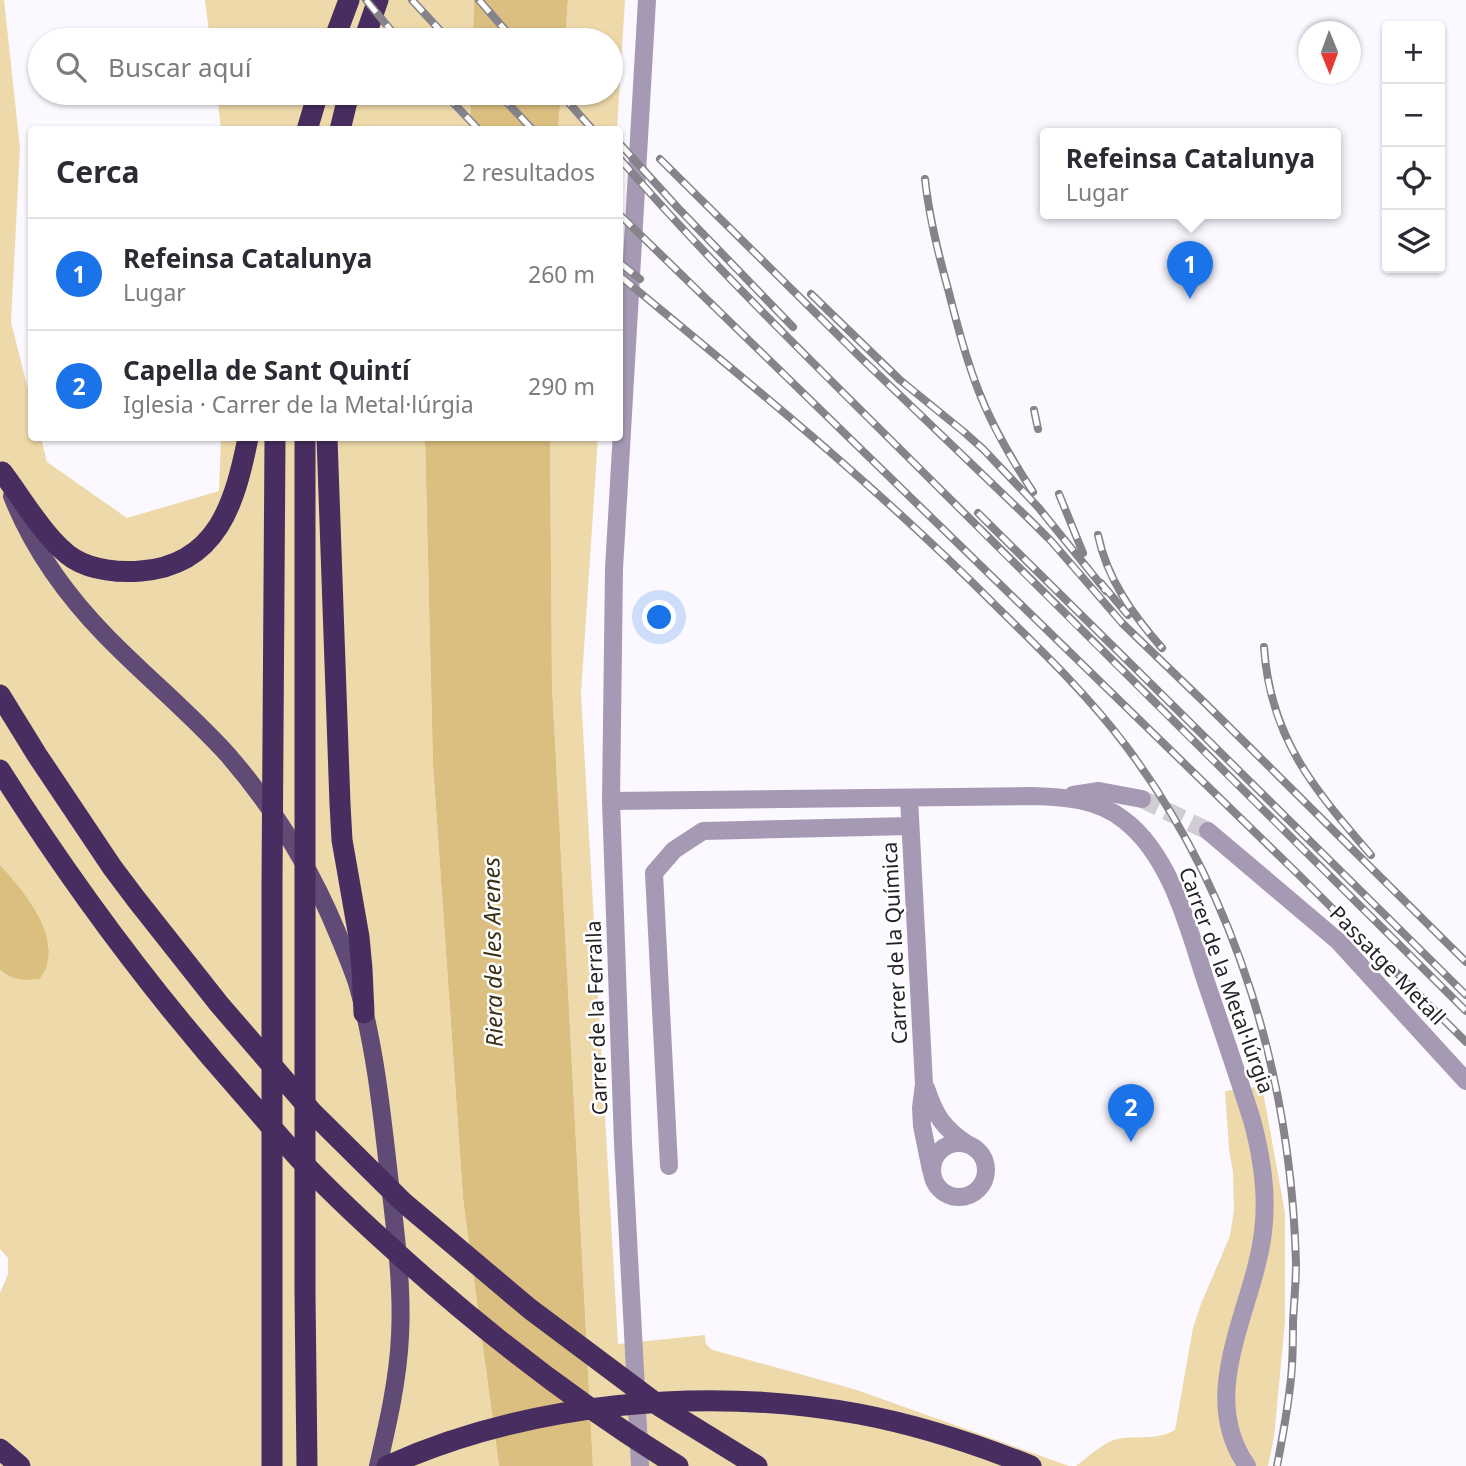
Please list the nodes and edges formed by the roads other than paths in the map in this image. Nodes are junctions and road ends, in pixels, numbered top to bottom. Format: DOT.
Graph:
graph roads {
  1 [pos="349,0"];
  2 [pos="378,0"];
  3 [pos="647,2"];
  4 [pos="338,28"];
  5 [pos="368,28"];
  6 [pos="314,105"];
  7 [pos="346,105"];
  8 [pos="308,126"];
  9 [pos="341,126"];
  10 [pos="623,414"];
  11 [pos="247,441"];
  12 [pos="275,441"];
  13 [pos="305,441"];
  14 [pos="327,441"];
  15 [pos="621,441"];
  16 [pos="1,468"];
  17 [pos="0,695"];
  18 [pos="0,771"];
  19 [pos="1059,797"];
  20 [pos="909,798"];
  21 [pos="1142,799"];
  22 [pos="611,801"];
  23 [pos="911,825"];
  24 [pos="1208,831"];
  25 [pos="364,1013"];
  26 [pos="1466,1081"];
  27 [pos="925,1084"];
  28 [pos="967,1144"];
  29 [pos="669,1166"];
  30 [pos="931,1170"];
  31 [pos="0,1449"];
  32 [pos="20,1466"];
  33 [pos="272,1466"];
  34 [pos="307,1466"];
  35 [pos="378,1466"];
  36 [pos="387,1466"];
  37 [pos="640,1466"];
  38 [pos="678,1466"];
  39 [pos="757,1466"];
  40 [pos="1031,1466"];
  41 [pos="1247,1466"];
  1 -- 4 [label="highway"];
  2 -- 5 [label="highway"];
  3 -- 10 [label="street, Carrer de la Ferralla"];
  6 -- 8 [label="highway"];
  7 -- 9 [label="highway"];
  11 -- 16 [label="highway"];
  12 -- 33 [label="highway"];
  13 -- 34 [label="highway"];
  14 -- 25 [label="highway"];
  15 -- 22 [label="street, Carrer de la Ferralla"];
  16 -- 25 [label="main road"];
  17 -- 39 [label="highway"];
  18 -- 38 [label="highway"];
  19 -- 20 [label="street, Carrer de la Metal·lúrgia"];
  19 -- 21 [label="street"];
  19 -- 41 [label="street, Carrer de la Metal·lúrgia"];
  20 -- 22 [label="street, Carrer de la Metal·lúrgia"];
  20 -- 23 [label="street, Carrer de la Química"];
  22 -- 37 [label="street, Carrer de la Ferralla"];
  23 -- 27 [label="street, Carrer de la Química"];
  23 -- 29 [label="street"];
  24 -- 26 [label="street, Passatge Metall"];
  25 -- 35 [label="main road"];
  27 -- 28 [label="street, Carrer de la Química"];
  27 -- 30 [label="street, Carrer de la Química"];
  28 -- 30 [label="street"];
  28 -- 30 [label="street"];
  31 -- 32 [label="highway"];
  36 -- 40 [label="highway"];
}
